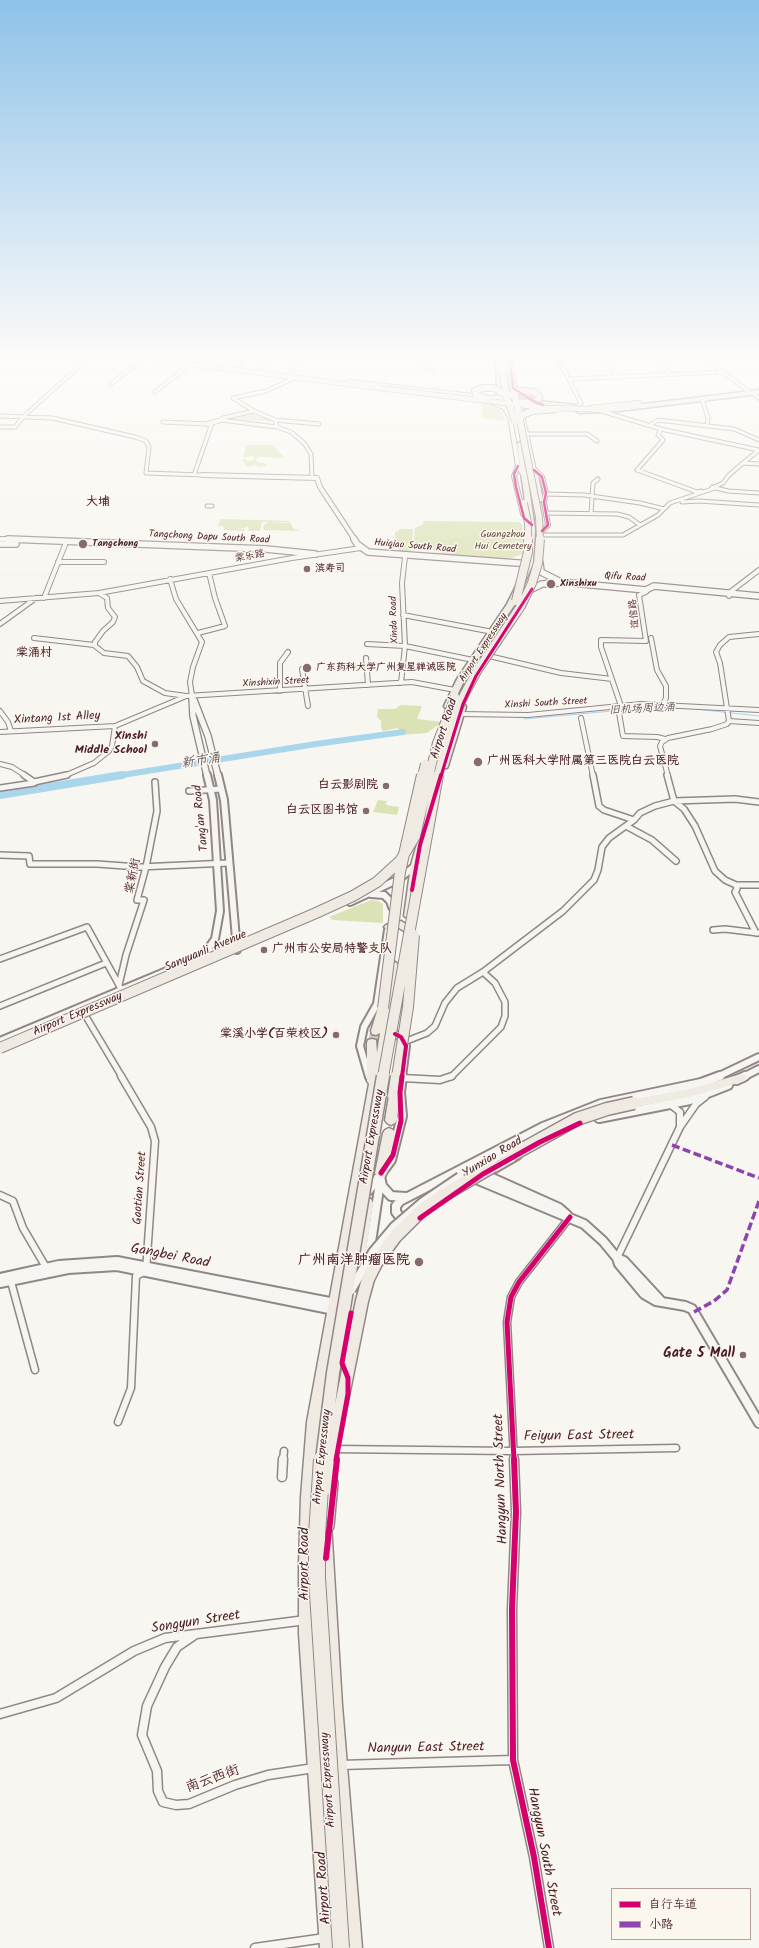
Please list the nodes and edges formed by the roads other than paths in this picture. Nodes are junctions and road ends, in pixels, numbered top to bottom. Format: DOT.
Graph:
graph roads {
  1 [pos="148,446"];
  2 [pos="205,446"];
  3 [pos="304,446"];
  4 [pos="518,446"];
  5 [pos="518,446"];
  6 [pos="522,446"];
  7 [pos="525,446"];
  8 [pos="529,446"];
  9 [pos="658,446"];
  10 [pos="740,446"];
  11 [pos="759,450"];
  12 [pos="743,463"];
  13 [pos="523,464"];
  14 [pos="759,464"];
  15 [pos="533,473"];
  16 [pos="194,475"];
  17 [pos="203,475"];
  18 [pos="310,479"];
  19 [pos="598,479"];
  20 [pos="715,487"];
  21 [pos="759,492"];
  22 [pos="545,494"];
  23 [pos="592,496"];
  24 [pos="670,503"];
  25 [pos="207,506"];
  26 [pos="212,506"];
  27 [pos="759,506"];
  28 [pos="664,509"];
  29 [pos="546,513"];
  30 [pos="591,514"];
  31 [pos="532,525"];
  32 [pos="640,525"];
  33 [pos="542,533"];
  34 [pos="0,538"];
  35 [pos="29,542"];
  36 [pos="0,544"];
  37 [pos="65,545"];
  38 [pos="152,546"];
  39 [pos="359,549"];
  40 [pos="532,553"];
  41 [pos="315,554"];
  42 [pos="405,557"];
  43 [pos="414,557"];
  44 [pos="58,562"];
  45 [pos="104,562"];
  46 [pos="504,562"];
  47 [pos="529,565"];
  48 [pos="540,567"];
  49 [pos="759,570"];
  50 [pos="209,573"];
  51 [pos="170,579"];
  52 [pos="647,590"];
  53 [pos="530,591"];
  54 [pos="99,593"];
  55 [pos="729,594"];
  56 [pos="759,596"];
  57 [pos="36,598"];
  58 [pos="44,598"];
  59 [pos="759,600"];
  60 [pos="0,601"];
  61 [pos="516,601"];
  62 [pos="403,615"];
  63 [pos="0,624"];
  64 [pos="493,632"];
  65 [pos="198,633"];
  66 [pos="759,634"];
  67 [pos="34,638"];
  68 [pos="651,638"];
  69 [pos="94,644"];
  70 [pos="367,644"];
  71 [pos="405,646"];
  72 [pos="288,652"];
  73 [pos="489,656"];
  74 [pos="366,658"];
  75 [pos="473,660"];
  76 [pos="302,668"];
  77 [pos="612,679"];
  78 [pos="401,683"];
  79 [pos="368,685"];
  80 [pos="306,689"];
  81 [pos="280,691"];
  82 [pos="455,694"];
  83 [pos="192,696"];
  84 [pos="663,704"];
  85 [pos="308,706"];
  86 [pos="619,708"];
  87 [pos="759,710"];
  88 [pos="0,711"];
  89 [pos="728,711"];
  90 [pos="460,714"];
  91 [pos="581,718"];
  92 [pos="729,721"];
  93 [pos="759,722"];
  94 [pos="115,726"];
  95 [pos="11,731"];
  96 [pos="0,732"];
  97 [pos="440,733"];
  98 [pos="665,739"];
  99 [pos="0,764"];
  100 [pos="36,782"];
  101 [pos="155,782"];
  102 [pos="0,788"];
  103 [pos="221,789"];
  104 [pos="212,790"];
  105 [pos="189,791"];
  106 [pos="674,801"];
  107 [pos="759,802"];
  108 [pos="634,820"];
  109 [pos="626,826"];
  110 [pos="405,852"];
  111 [pos="418,854"];
  112 [pos="0,855"];
  113 [pos="676,861"];
  114 [pos="229,863"];
  115 [pos="218,864"];
  116 [pos="416,865"];
  117 [pos="146,867"];
  118 [pos="419,877"];
  119 [pos="398,879"];
  120 [pos="379,880"];
  121 [pos="736,885"];
  122 [pos="759,885"];
  123 [pos="412,890"];
  124 [pos="369,894"];
  125 [pos="410,902"];
  126 [pos="393,903"];
  127 [pos="388,927"];
  128 [pos="407,929"];
  129 [pos="713,930"];
  130 [pos="758,933"];
  131 [pos="236,942"];
  132 [pos="237,950"];
  133 [pos="202,956"];
  134 [pos="0,959"];
  135 [pos="106,963"];
  136 [pos="483,972"];
  137 [pos="120,987"];
  138 [pos="0,1006"];
  139 [pos="85,1015"];
  140 [pos="376,1031"];
  141 [pos="395,1034"];
  142 [pos="0,1041"];
  143 [pos="404,1042"];
  144 [pos="372,1043"];
  145 [pos="0,1048"];
  146 [pos="0,1051"];
  147 [pos="759,1057"];
  148 [pos="759,1069"];
  149 [pos="402,1078"];
  150 [pos="741,1078"];
  151 [pos="723,1087"];
  152 [pos="373,1089"];
  153 [pos="666,1104"];
  154 [pos="573,1114"];
  155 [pos="562,1119"];
  156 [pos="391,1120"];
  157 [pos="580,1124"];
  158 [pos="680,1127"];
  159 [pos="389,1133"];
  160 [pos="512,1155"];
  161 [pos="493,1166"];
  162 [pos="381,1173"];
  163 [pos="480,1177"];
  164 [pos="369,1190"];
  165 [pos="0,1195"];
  166 [pos="410,1196"];
  167 [pos="570,1217"];
  168 [pos="420,1218"];
  169 [pos="617,1258"];
  170 [pos="146,1268"];
  171 [pos="47,1270"];
  172 [pos="0,1278"];
  173 [pos="10,1278"];
  174 [pos="0,1283"];
  175 [pos="335,1306"];
  176 [pos="351,1313"];
  177 [pos="337,1363"];
  178 [pos="35,1370"];
  179 [pos="118,1422"];
  180 [pos="759,1423"];
  181 [pos="676,1448"];
  182 [pos="333,1449"];
  183 [pos="284,1451"];
  184 [pos="513,1451"];
  185 [pos="282,1477"];
  186 [pos="308,1497"];
  187 [pos="317,1534"];
  188 [pos="307,1620"];
  189 [pos="196,1634"];
  190 [pos="0,1714"];
  191 [pos="513,1760"];
  192 [pos="339,1765"];
  193 [pos="317,1768"];
  194 [pos="329,1943"];
  195 [pos="255,1948"];
  196 [pos="341,1948"];
  197 [pos="353,1948"];
  198 [pos="549,1948"];
  1 -- 16 [label="street"];
  2 -- 16 [label="street"];
  3 -- 18 [label="street"];
  4 -- 61 [label="highway, Airport Expressway, bridge"];
  5 -- 13 [label="main road"];
  6 -- 13 [label="highway, Airport Road"];
  7 -- 53 [label="highway, Airport Expressway, bridge"];
  8 -- 15 [label="main road"];
  9 -- 20 [label="street"];
  10 -- 11 [label="street"];
  11 -- 12 [label="street"];
  12 -- 14 [label="street"];
  12 -- 20 [label="street"];
  13 -- 15 [label="highway, Airport Road"];
  13 -- 31 [label="highway, Airport Road"];
  13 -- 31 [label="main road"];
  13 -- 61 [label="highway, bridge"];
  15 -- 22 [label="main road"];
  15 -- 33 [label="highway, Airport Road"];
  15 -- 53 [label="highway, bridge"];
  16 -- 17 [label="street"];
  17 -- 18 [label="main road"];
  18 -- 39 [label="main road"];
  18 -- 39 [label="main road"];
  19 -- 23 [label="street"];
  20 -- 21 [label="street"];
  20 -- 24 [label="street"];
  22 -- 23 [label="street"];
  22 -- 29 [label="main road"];
  23 -- 28 [label="street"];
  23 -- 30 [label="street"];
  24 -- 27 [label="street"];
  24 -- 28 [label="street"];
  25 -- 26 [label="street"];
  28 -- 32 [label="street"];
  29 -- 30 [label="street"];
  29 -- 33 [label="main road"];
  30 -- 32 [label="street"];
  31 -- 40 [label="highway, Airport Road"];
  32 -- 33 [label="street"];
  33 -- 48 [label="highway, Airport Road"];
  34 -- 35 [label="main road"];
  35 -- 36 [label="main road"];
  35 -- 37 [label="main road, Tangchong Dapu South Road"];
  35 -- 38 [label="main road, Tangchong Dapu South Road"];
  37 -- 38 [label="main road, Tangchong Dapu South Road"];
  37 -- 44 [label="street"];
  38 -- 41 [label="main road, Tangchong Dapu South Road"];
  39 -- 41 [label="street, 棠乐路"];
  39 -- 42 [label="main road, Huiqiao South Road"];
  39 -- 43 [label="main road, Huiqiao South Road"];
  40 -- 46 [label="main road"];
  40 -- 47 [label="highway, Airport Road"];
  41 -- 50 [label="street, 棠乐路"];
  42 -- 43 [label="main road, Huiqiao South Road"];
  42 -- 62 [label="street, Xinda Road"];
  43 -- 46 [label="main road, Huiqiao South Road"];
  43 -- 47 [label="main road, Huiqiao South Road"];
  44 -- 45 [label="street"];
  44 -- 58 [label="street"];
  46 -- 47 [label="main road, Huiqiao South Road"];
  47 -- 48 [label="main road, Huiqiao South Road"];
  47 -- 64 [label="highway, Airport Road"];
  48 -- 52 [label="main road, Qifu Road"];
  48 -- 53 [label="highway, Airport Road"];
  49 -- 55 [label="street"];
  50 -- 51 [label="street, 棠乐路"];
  50 -- 65 [label="street"];
  51 -- 54 [label="street, 棠乐路"];
  51 -- 65 [label="street"];
  52 -- 53 [label="main road, Qifu Road"];
  52 -- 55 [label="main road, Qifu Road"];
  52 -- 77 [label="street, 谊信路"];
  53 -- 73 [label="highway, Airport Road"];
  53 -- 118 [label="highway, Airport Expressway, bridge"];
  54 -- 58 [label="street"];
  54 -- 69 [label="street"];
  55 -- 56 [label="main road, Qifu Road"];
  55 -- 59 [label="main road, Qifu Road"];
  57 -- 58 [label="street"];
  57 -- 60 [label="street"];
  57 -- 63 [label="street"];
  61 -- 82 [label="highway, Airport Expressway"];
  62 -- 64 [label="street"];
  62 -- 71 [label="street, Xinda Road"];
  64 -- 75 [label="highway, Airport Road"];
  65 -- 83 [label="street"];
  66 -- 89 [label="street"];
  67 -- 69 [label="street"];
  68 -- 84 [label="street"];
  69 -- 83 [label="street"];
  70 -- 71 [label="street"];
  71 -- 75 [label="street"];
  71 -- 78 [label="street, Xinda Road"];
  72 -- 81 [label="street"];
  73 -- 77 [label="street"];
  73 -- 90 [label="highway, Airport Road"];
  74 -- 79 [label="street"];
  75 -- 82 [label="highway, Airport Road"];
  76 -- 80 [label="street"];
  77 -- 86 [label="street"];
  78 -- 79 [label="street, Xinshixin Street"];
  78 -- 82 [label="street, Xinshixin Street"];
  79 -- 80 [label="street, Xinshixin Street"];
  80 -- 81 [label="street, Xinshixin Street"];
  80 -- 85 [label="street"];
  81 -- 83 [label="street, Xinshixin Street"];
  82 -- 97 [label="highway, Airport Road"];
  82 -- 140 [label="highway, bridge"];
  82 -- 145 [label="highway, Airport Expressway, bridge"];
  83 -- 94 [label="street, Xintang 1st Alley"];
  83 -- 103 [label="main road, Tang'an Road"];
  83 -- 104 [label="main road, Tang'an Road"];
  84 -- 86 [label="street, Xinshi South Street"];
  84 -- 89 [label="street, Xinshi South Street"];
  86 -- 90 [label="street, Xinshi South Street"];
  86 -- 98 [label="street"];
  87 -- 89 [label="street, Xinshi South Street"];
  88 -- 95 [label="street"];
  89 -- 92 [label="street"];
  90 -- 111 [label="highway, Airport Road"];
  91 -- 108 [label="street"];
  92 -- 93 [label="street"];
  92 -- 98 [label="street"];
  94 -- 95 [label="street, Xintang 1st Alley"];
  94 -- 100 [label="street"];
  95 -- 96 [label="street, Xintang 1st Alley"];
  97 -- 110 [label="main road, Airport Road"];
  97 -- 152 [label="highway, bridge"];
  98 -- 106 [label="street"];
  99 -- 100 [label="street"];
  100 -- 102 [label="street"];
  101 -- 117 [label="street, 棠新街"];
  103 -- 104 [label="street"];
  103 -- 114 [label="main road, Tang'an Road"];
  104 -- 105 [label="street"];
  104 -- 115 [label="main road, Tang'an Road"];
  106 -- 107 [label="street"];
  106 -- 108 [label="street"];
  106 -- 121 [label="street"];
  108 -- 109 [label="street"];
  109 -- 113 [label="street"];
  109 -- 136 [label="street"];
  110 -- 111 [label="highway"];
  110 -- 119 [label="main road, Airport Road"];
  110 -- 120 [label="main road, Sanyuanli Avenue"];
  111 -- 116 [label="highway, Airport Road"];
  112 -- 117 [label="street"];
  114 -- 115 [label="street"];
  114 -- 131 [label="main road, Tang'an Road"];
  115 -- 117 [label="street"];
  115 -- 133 [label="main road, Tang'an Road"];
  116 -- 119 [label="main road, Sanyuanli Avenue"];
  116 -- 123 [label="highway, Airport Road"];
  117 -- 137 [label="street, 棠新街"];
  118 -- 156 [label="highway, bridge"];
  118 -- 187 [label="highway, Airport Expressway, bridge"];
  119 -- 120 [label="main road"];
  119 -- 123 [label="main road"];
  119 -- 124 [label="main road, Sanyuanli Avenue"];
  119 -- 126 [label="main road, Airport Road"];
  120 -- 131 [label="main road, Sanyuanli Avenue"];
  121 -- 122 [label="street"];
  121 -- 130 [label="street"];
  123 -- 125 [label="highway, Airport Road"];
  124 -- 126 [label="main road"];
  124 -- 132 [label="main road, Sanyuanli Avenue"];
  125 -- 126 [label="highway"];
  125 -- 128 [label="highway, Airport Road"];
  126 -- 127 [label="main road, Airport Road"];
  127 -- 128 [label="highway"];
  127 -- 152 [label="main road, Airport Road"];
  128 -- 141 [label="highway, Airport Road"];
  129 -- 130 [label="street"];
  131 -- 132 [label="main road, Tang'an Road"];
  131 -- 133 [label="main road, Sanyuanli Avenue"];
  132 -- 139 [label="main road, Sanyuanli Avenue"];
  133 -- 137 [label="main road, Sanyuanli Avenue"];
  134 -- 135 [label="street"];
  135 -- 137 [label="street"];
  135 -- 138 [label="street"];
  136 -- 143 [label="street"];
  136 -- 149 [label="street"];
  137 -- 142 [label="main road, Sanyuanli Avenue"];
  139 -- 146 [label="main road, Sanyuanli Avenue"];
  139 -- 170 [label="street, Gaotian Street"];
  141 -- 143 [label="main road"];
  141 -- 164 [label="highway, Airport Road"];
  143 -- 149 [label="main road"];
  144 -- 152 [label="highway"];
  147 -- 154 [label="main road"];
  148 -- 150 [label="main road, Yunxiao Road"];
  149 -- 162 [label="main road"];
  150 -- 151 [label="main road, Yunxiao Road"];
  150 -- 160 [label="highway, bridge"];
  151 -- 153 [label="main road, Yunxiao Road"];
  151 -- 158 [label="street"];
  152 -- 175 [label="highway, Airport Road"];
  153 -- 157 [label="main road, Yunxiao Road"];
  153 -- 158 [label="street"];
  154 -- 155 [label="main road"];
  154 -- 157 [label="main road"];
  155 -- 166 [label="main road"];
  155 -- 177 [label="main road, bridge"];
  157 -- 163 [label="main road, Yunxiao Road"];
  158 -- 169 [label="street"];
  159 -- 162 [label="highway"];
  161 -- 187 [label="highway, bridge"];
  162 -- 164 [label="main road"];
  162 -- 166 [label="main road"];
  162 -- 176 [label="main road"];
  163 -- 167 [label="main road"];
  163 -- 168 [label="main road, Yunxiao Road"];
  164 -- 176 [label="highway, Airport Road"];
  165 -- 171 [label="street"];
  166 -- 168 [label="main road"];
  167 -- 169 [label="main road"];
  167 -- 184 [label="street, Hangyun North Street"];
  168 -- 176 [label="main road, Yunxiao Road"];
  169 -- 180 [label="main road"];
  170 -- 171 [label="main road, Gangbei Road"];
  170 -- 175 [label="main road, Gangbei Road"];
  170 -- 179 [label="street"];
  171 -- 173 [label="main road, Gangbei Road"];
  172 -- 173 [label="main road, Gangbei Road"];
  173 -- 174 [label="main road, Gangbei Road"];
  173 -- 178 [label="street"];
  175 -- 186 [label="highway, Airport Road"];
  176 -- 177 [label="highway, Airport Road"];
  177 -- 182 [label="highway, Airport Road"];
  177 -- 186 [label="main road"];
  181 -- 184 [label="street, Feiyun East Street"];
  182 -- 184 [label="street, Feiyun East Street"];
  182 -- 192 [label="highway, Airport Road"];
  183 -- 185 [label="street"];
  184 -- 191 [label="street, Hangyun North Street"];
  186 -- 188 [label="highway, Airport Road"];
  187 -- 196 [label="highway, Airport Expressway, bridge"];
  188 -- 189 [label="street, Songyun Street"];
  188 -- 193 [label="highway, Airport Road"];
  189 -- 190 [label="street, Songyun Street"];
  189 -- 193 [label="street, 南云西街"];
  191 -- 192 [label="street, Nanyun East Street"];
  191 -- 198 [label="street, Hangyun South Street"];
  192 -- 197 [label="highway, Airport Road"];
  193 -- 194 [label="highway, Airport Road"];
  194 -- 195 [label="street"];
}
